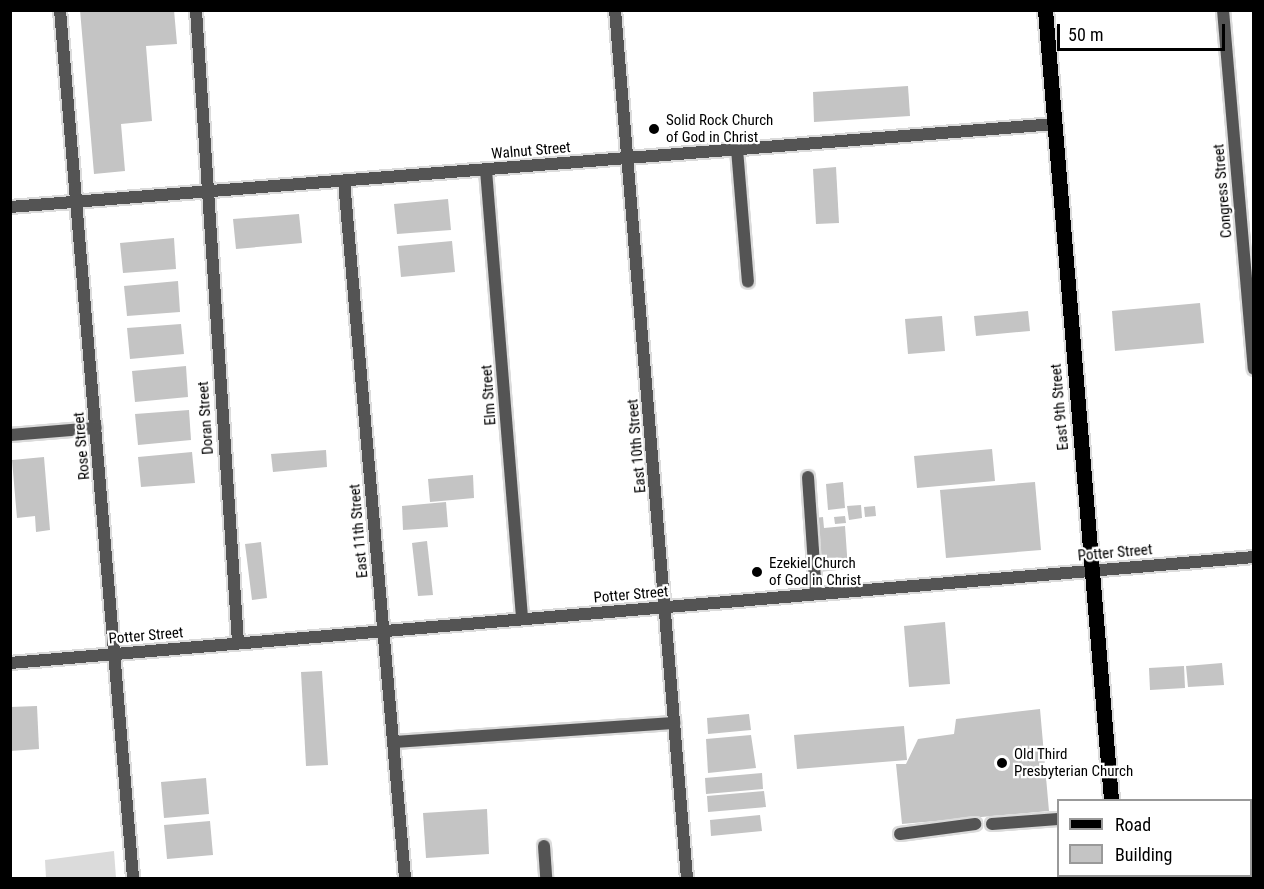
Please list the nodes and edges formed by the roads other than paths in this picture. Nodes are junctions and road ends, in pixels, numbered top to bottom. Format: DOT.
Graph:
graph roads {
  1 [pos="60,10"];
  2 [pos="196,10"];
  3 [pos="615,10"];
  4 [pos="1046,10"];
  5 [pos="1222,10"];
  6 [pos="1055,124"];
  7 [pos="737,149"];
  8 [pos="628,158"];
  9 [pos="486,170"];
  10 [pos="344,181"];
  11 [pos="204,191"];
  12 [pos="76,202"];
  13 [pos="10,207"];
  14 [pos="748,282"];
  15 [pos="1254,369"];
  16 [pos="96,428"];
  17 [pos="10,435"];
  18 [pos="808,477"];
  19 [pos="1254,557"];
  20 [pos="1092,570"];
  21 [pos="816,594"];
  22 [pos="665,607"];
  23 [pos="522,619"];
  24 [pos="383,631"];
  25 [pos="238,643"];
  26 [pos="114,654"];
  27 [pos="10,663"];
  28 [pos="674,723"];
  29 [pos="393,742"];
  30 [pos="1111,799"];
  31 [pos="1057,819"];
  32 [pos="975,824"];
  33 [pos="992,824"];
  34 [pos="900,834"];
  35 [pos="544,846"];
  36 [pos="133,879"];
  37 [pos="405,879"];
  38 [pos="546,879"];
  39 [pos="687,879"];
  1 -- 12 [label="street, Rose Street"];
  2 -- 11 [label="street, Doran Street"];
  3 -- 8 [label="street, East 10th Street"];
  4 -- 6 [label="main road, East 9th Street"];
  5 -- 15 [label="street, Congress Street"];
  6 -- 7 [label="street, Walnut Street"];
  6 -- 20 [label="main road, East 9th Street"];
  7 -- 8 [label="street, Walnut Street"];
  7 -- 14 [label="street"];
  8 -- 9 [label="street, Walnut Street"];
  8 -- 22 [label="street, East 10th Street"];
  9 -- 10 [label="street, Walnut Street"];
  9 -- 23 [label="street, Elm Street"];
  10 -- 11 [label="street, Walnut Street"];
  10 -- 24 [label="street, East 11th Street"];
  11 -- 12 [label="street, Walnut Street"];
  11 -- 25 [label="street, Doran Street"];
  12 -- 13 [label="street, Walnut Street"];
  12 -- 16 [label="street, Rose Street"];
  16 -- 17 [label="street"];
  16 -- 26 [label="street, Rose Street"];
  18 -- 21 [label="street"];
  19 -- 20 [label="street, Potter Street"];
  20 -- 21 [label="street, Potter Street"];
  20 -- 30 [label="main road, East 9th Street"];
  21 -- 22 [label="street, Potter Street"];
  22 -- 23 [label="street, Potter Street"];
  22 -- 28 [label="street, East 10th Street"];
  23 -- 24 [label="street, Potter Street"];
  24 -- 25 [label="street, Potter Street"];
  24 -- 29 [label="street, East 11th Street"];
  25 -- 26 [label="street, Potter Street"];
  26 -- 27 [label="street, Potter Street"];
  26 -- 36 [label="street, Rose Street"];
  28 -- 29 [label="street"];
  28 -- 39 [label="street, East 10th Street"];
  29 -- 37 [label="street, East 11th Street"];
  31 -- 33 [label="street"];
  32 -- 34 [label="street"];
  35 -- 38 [label="street"];
}
